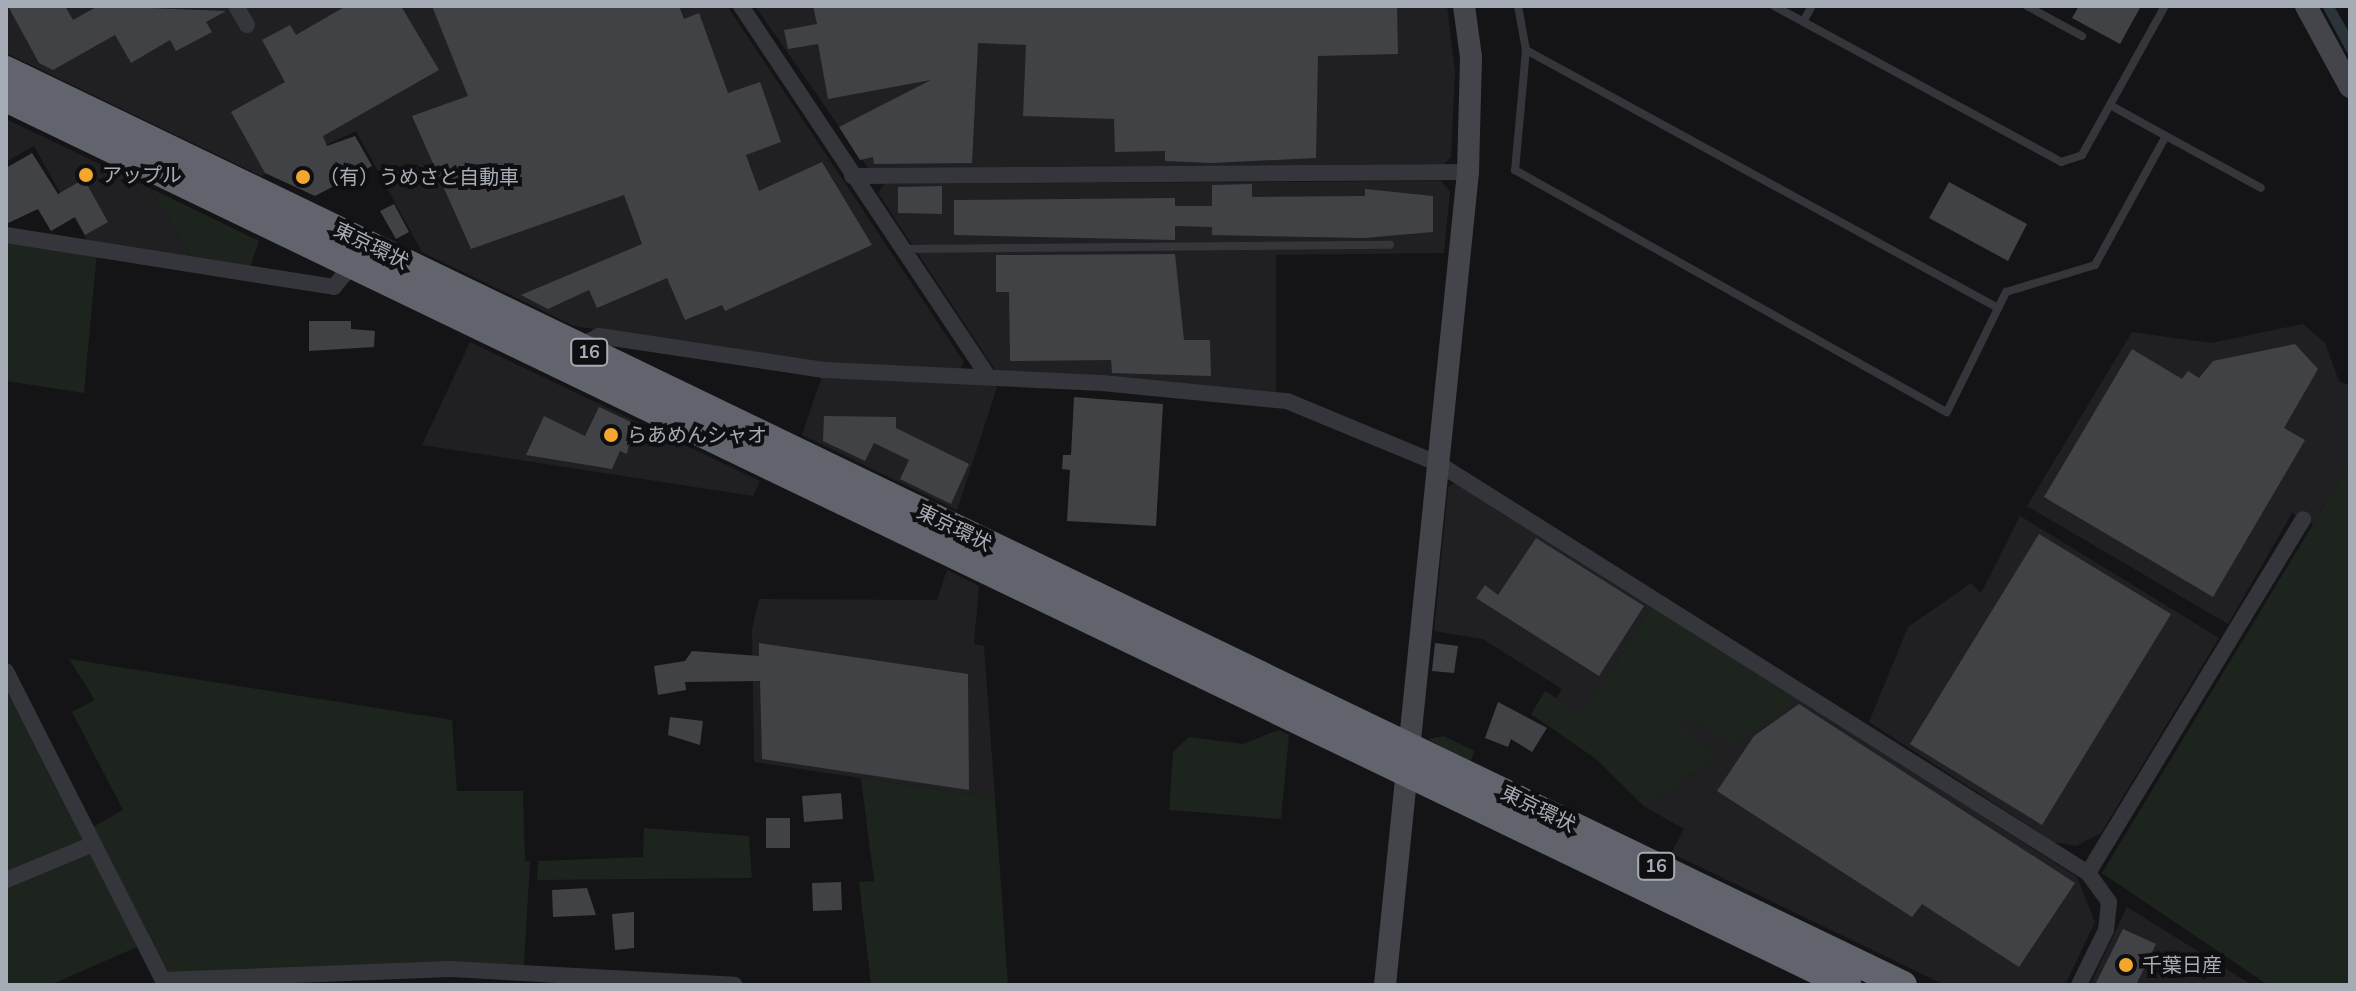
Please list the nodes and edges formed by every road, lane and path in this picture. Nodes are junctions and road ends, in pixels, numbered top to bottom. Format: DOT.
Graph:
graph roads {
  1 [pos="236,6"];
  2 [pos="741,6"];
  3 [pos="1464,6"];
  4 [pos="1518,6"];
  5 [pos="1774,6"];
  6 [pos="1812,6"];
  7 [pos="2027,6"];
  8 [pos="2165,6"];
  9 [pos="2306,6"];
  10 [pos="1803,22"];
  11 [pos="247,25"];
  12 [pos="2082,36"];
  13 [pos="1526,50"];
  14 [pos="6,70"];
  15 [pos="2350,87"];
  16 [pos="6,98"];
  17 [pos="2110,105"];
  18 [pos="2166,136"];
  19 [pos="1468,172"];
  20 [pos="852,176"];
  21 [pos="2261,188"];
  22 [pos="6,235"];
  23 [pos="1390,245"];
  24 [pos="901,249"];
  25 [pos="359,255"];
  26 [pos="1998,308"];
  27 [pos="579,347"];
  28 [pos="988,377"];
  29 [pos="1439,464"];
  30 [pos="2303,519"];
  31 [pos="6,671"];
  32 [pos="1408,760"];
  33 [pos="93,844"];
  34 [pos="2088,873"];
  35 [pos="6,880"];
  36 [pos="164,983"];
  37 [pos="735,985"];
  38 [pos="1385,985"];
  39 [pos="1847,985"];
  40 [pos="1903,985"];
  41 [pos="2079,985"];
  1 -- 11 [label="street"];
  2 -- 20 [label="street"];
  3 -- 19 [label="street"];
  4 -- 13 [label="lane"];
  5 -- 10 [label="lane"];
  6 -- 10 [label="lane"];
  7 -- 12 [label="lane"];
  8 -- 17 [label="lane"];
  9 -- 15 [label="street"];
  10 -- 17 [label="lane"];
  13 -- 26 [label="lane"];
  13 -- 26 [label="lane"];
  14 -- 25 [label="highway, 東京環状 / 16"];
  16 -- 25 [label="highway, 東京環状 / 16"];
  17 -- 18 [label="lane"];
  18 -- 21 [label="lane"];
  18 -- 26 [label="lane"];
  19 -- 20 [label="street"];
  19 -- 29 [label="street"];
  20 -- 24 [label="street"];
  22 -- 25 [label="street"];
  23 -- 24 [label="lane"];
  24 -- 28 [label="street"];
  25 -- 27 [label="highway, 東京環状 / 16"];
  25 -- 32 [label="highway, 東京環状 / 16"];
  27 -- 28 [label="street"];
  27 -- 32 [label="highway, 東京環状 / 16"];
  28 -- 29 [label="street"];
  29 -- 32 [label="street"];
  29 -- 34 [label="street"];
  30 -- 34 [label="street"];
  31 -- 33 [label="street"];
  32 -- 38 [label="street"];
  32 -- 39 [label="highway, 東京環状 / 16"];
  32 -- 40 [label="highway, 東京環状 / 16"];
  33 -- 35 [label="street"];
  33 -- 36 [label="street"];
  34 -- 41 [label="street"];
  36 -- 37 [label="street"];
}
